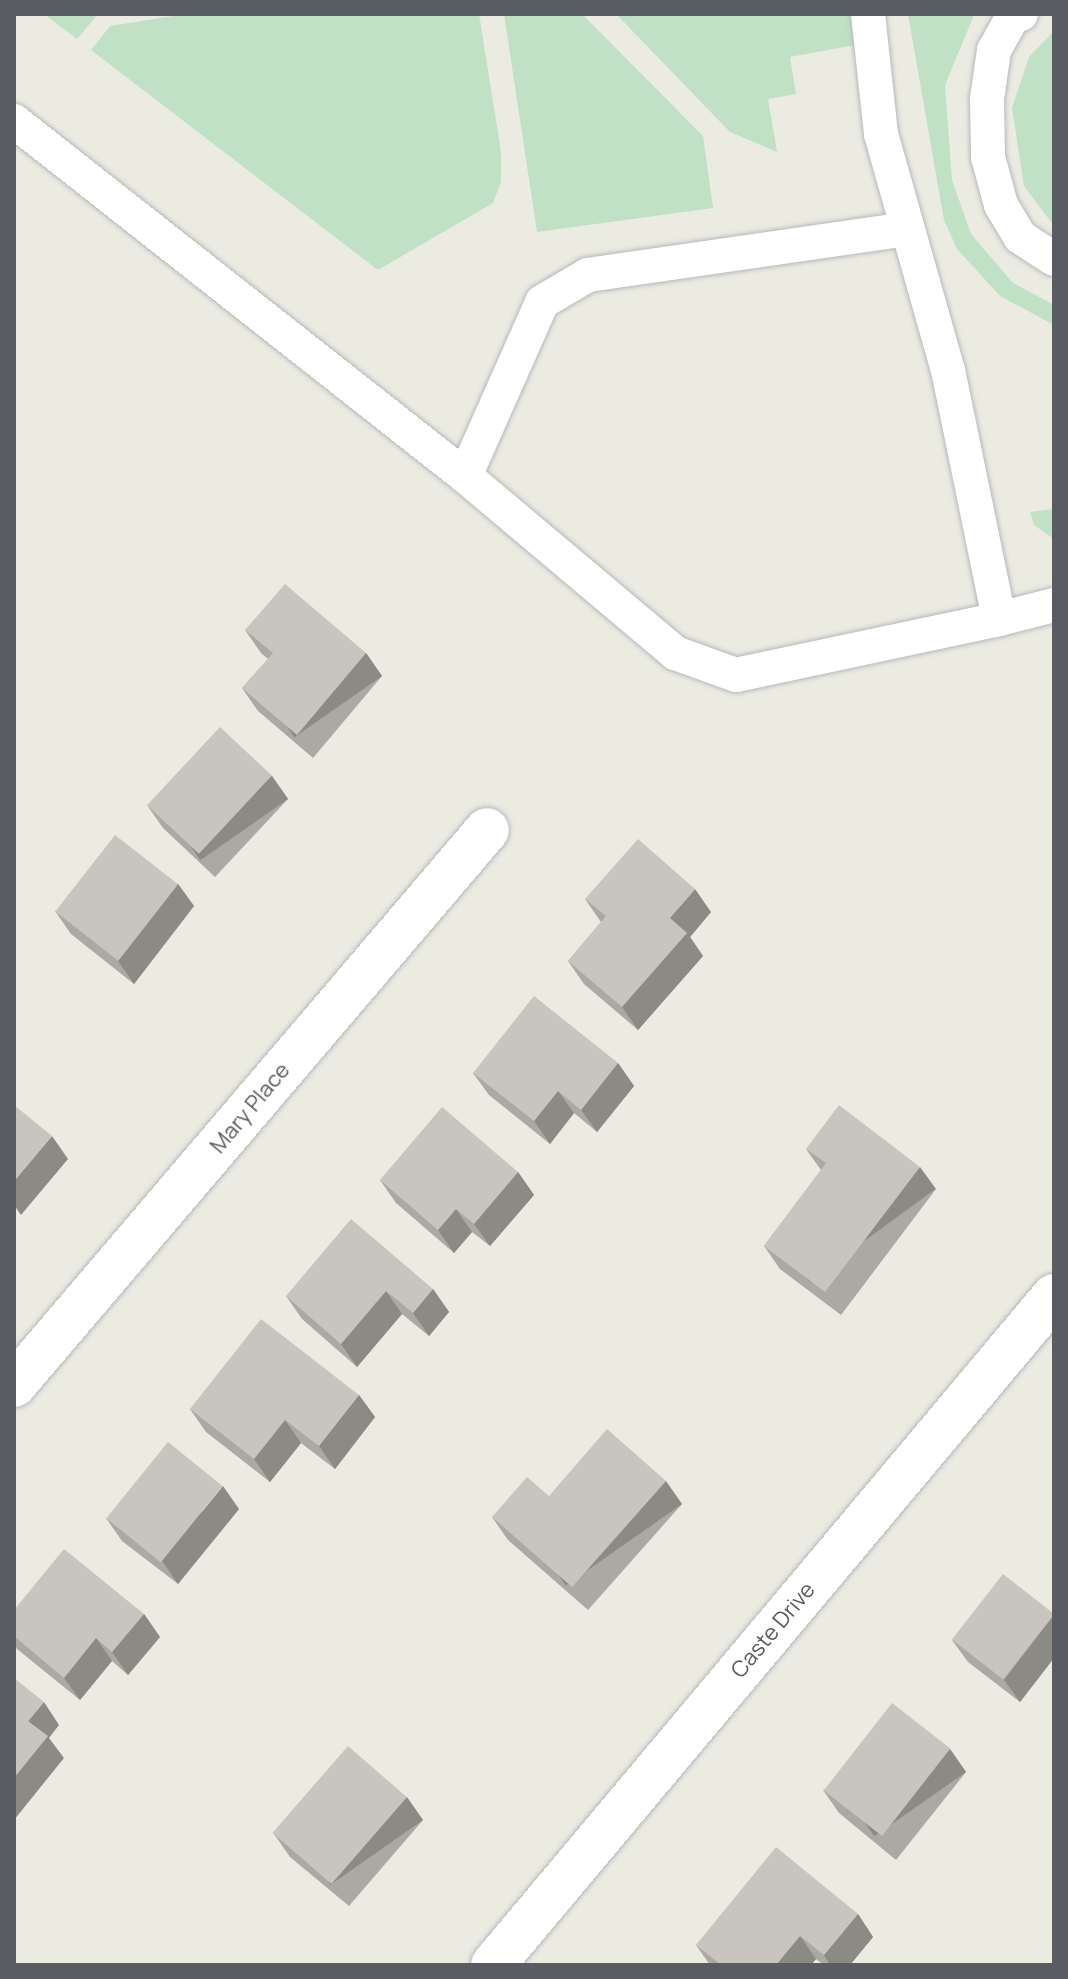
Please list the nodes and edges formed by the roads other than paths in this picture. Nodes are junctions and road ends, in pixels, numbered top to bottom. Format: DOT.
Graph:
graph roads {
  1 [pos="868,14"];
  2 [pos="1021,14"];
  3 [pos="14,121"];
  4 [pos="907,229"];
  5 [pos="1054,259"];
  6 [pos="465,476"];
  7 [pos="1054,605"];
  8 [pos="999,619"];
  9 [pos="487,830"];
  10 [pos="1054,1296"];
  11 [pos="14,1385"];
  12 [pos="493,1965"];
  1 -- 4 [label="lane"];
  2 -- 5 [label="lane"];
  3 -- 6 [label="lane"];
  4 -- 6 [label="lane"];
  4 -- 8 [label="lane"];
  6 -- 8 [label="lane"];
  7 -- 8 [label="lane"];
  9 -- 11 [label="street, Mary Place"];
  10 -- 12 [label="street, Caste Drive"];
}
